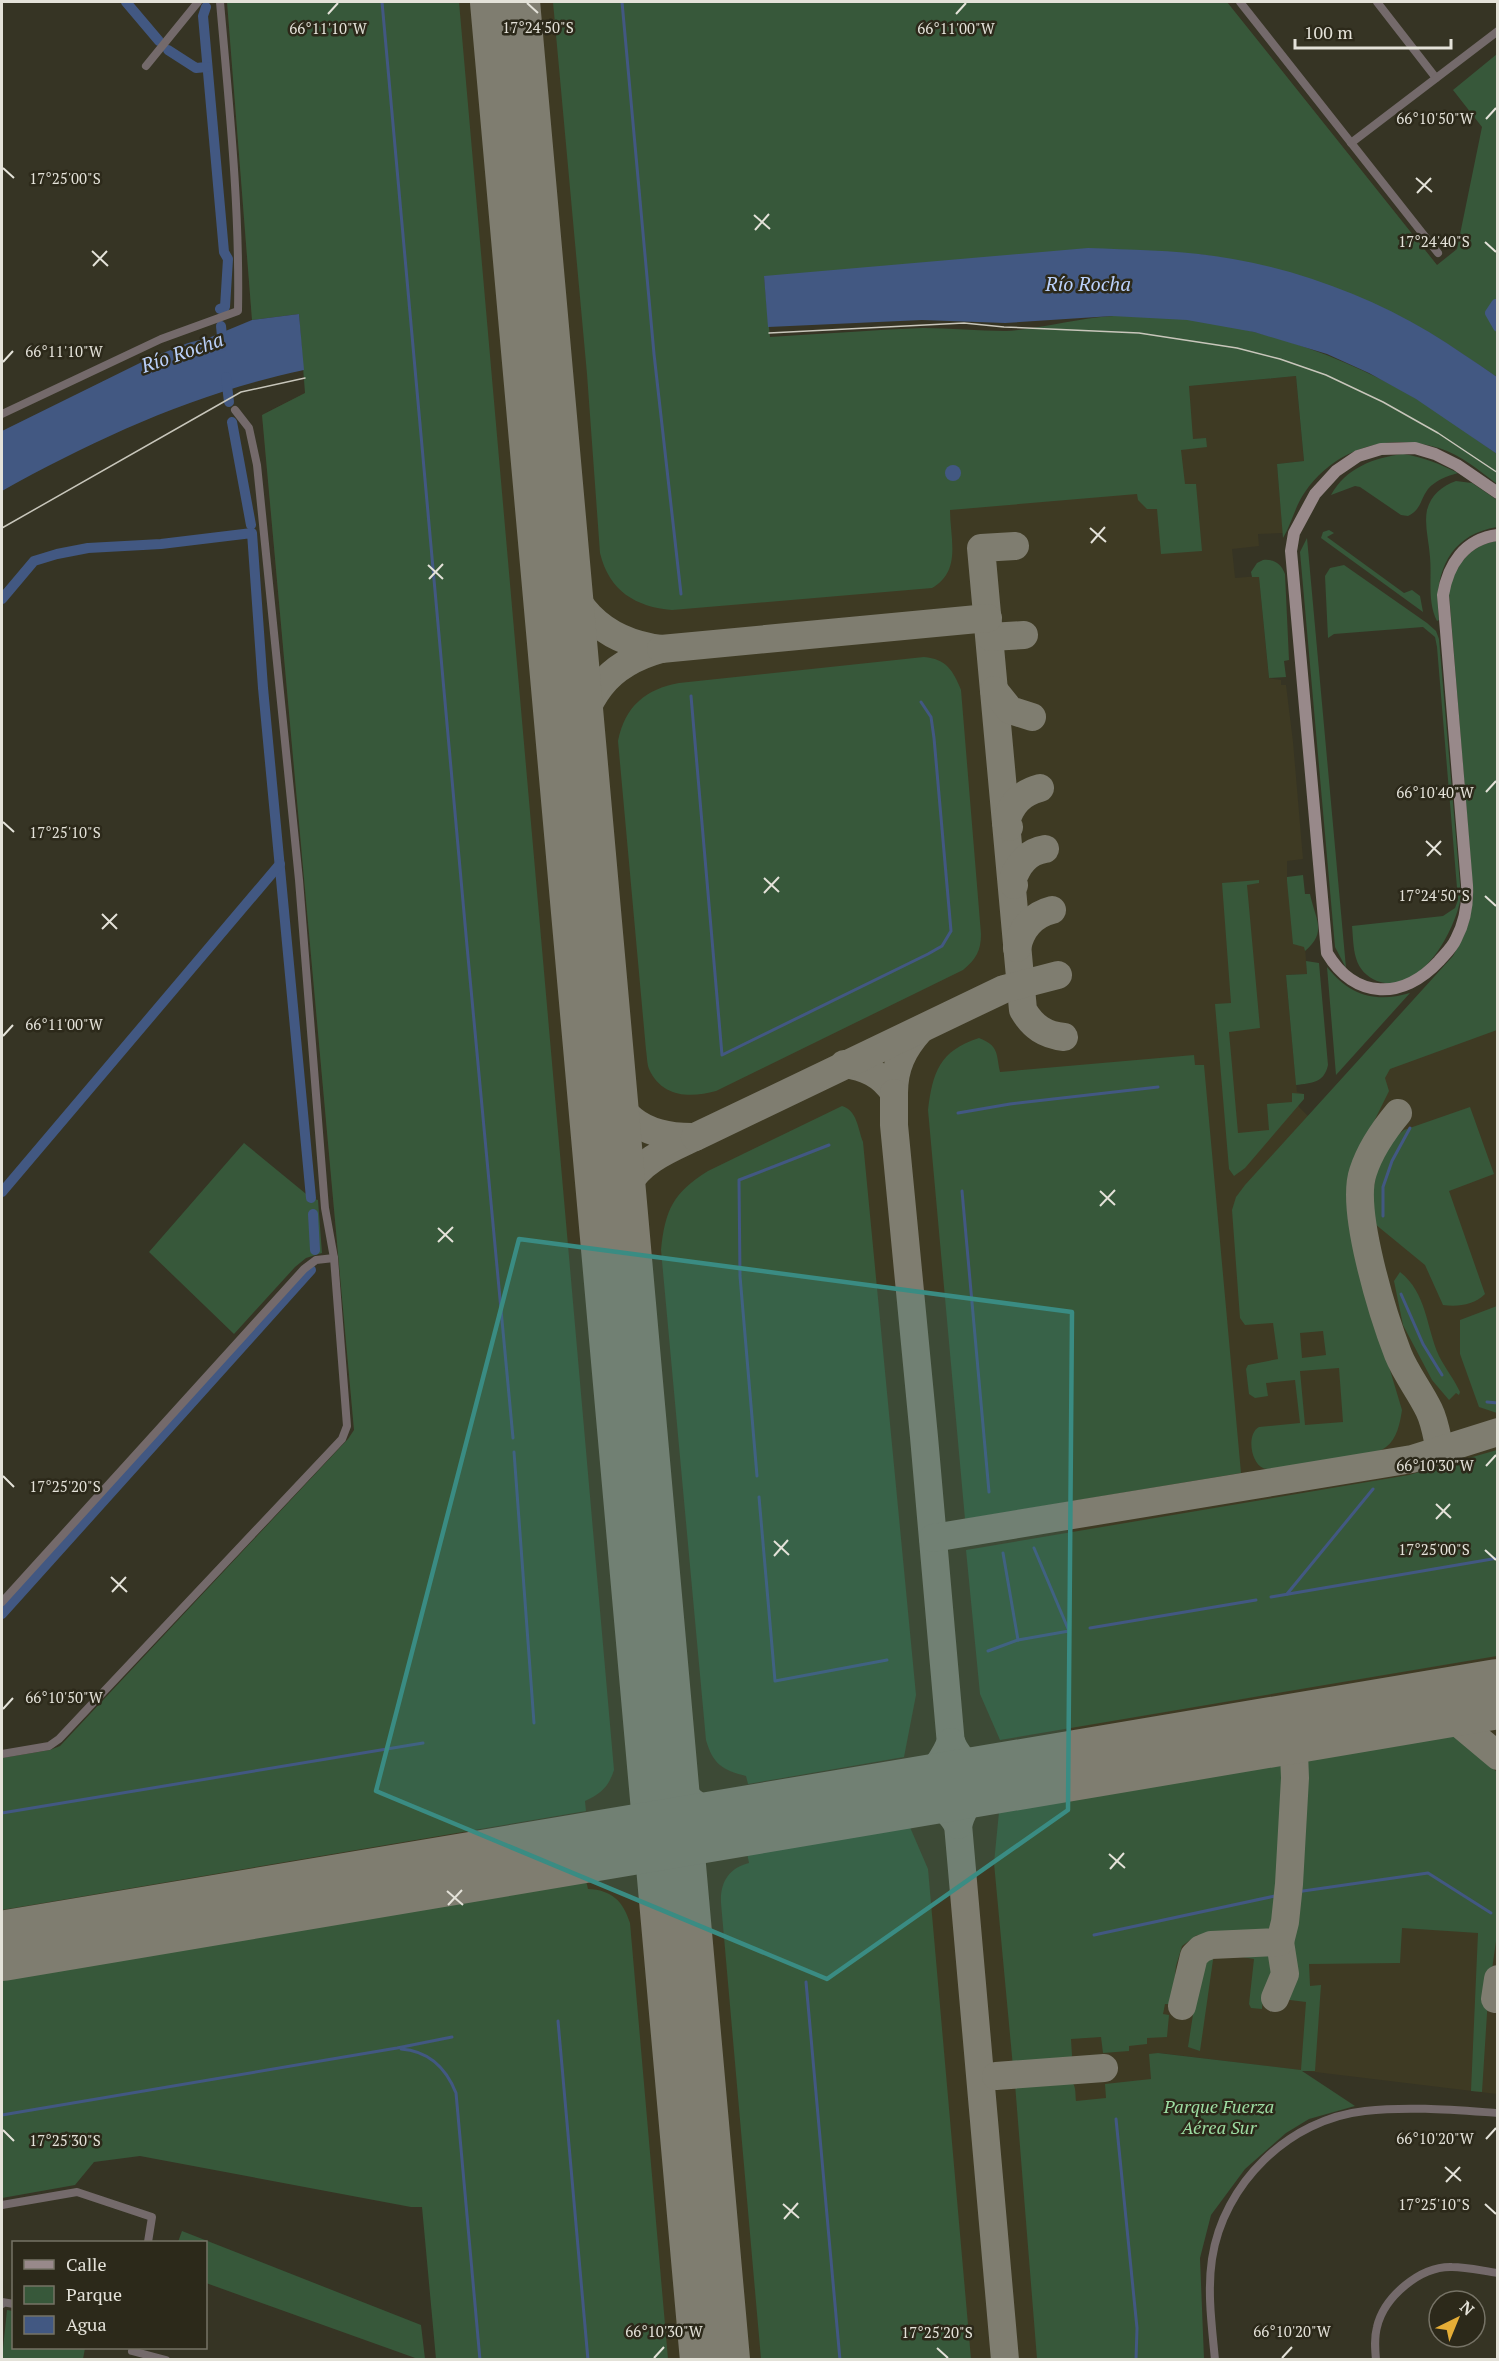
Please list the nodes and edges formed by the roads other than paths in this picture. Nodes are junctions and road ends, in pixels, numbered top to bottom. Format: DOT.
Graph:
graph roads {
  1 [pos="198,2"];
  2 [pos="220,2"];
  3 [pos="1240,2"];
  4 [pos="1377,2"];
  5 [pos="1497,31"];
  6 [pos="146,66"];
  7 [pos="1436,78"];
  8 [pos="1351,143"];
  9 [pos="1438,253"];
  10 [pos="235,410"];
  11 [pos="2,414"];
  12 [pos="1497,493"];
  13 [pos="1497,535"];
  14 [pos="334,1258"];
  15 [pos="2,1602"];
  16 [pos="2,1754"];
  17 [pos="1497,2113"];
  18 [pos="2,2205"];
  19 [pos="148,2241"];
  20 [pos="1497,2273"];
  21 [pos="132,2352"];
  22 [pos="166,2360"];
  23 [pos="1215,2360"];
  24 [pos="1376,2360"];
  1 -- 6 [label="street"];
  2 -- 11 [label="street"];
  3 -- 8 [label="street"];
  4 -- 7 [label="street"];
  5 -- 7 [label="street"];
  7 -- 8 [label="street"];
  8 -- 9 [label="street"];
  10 -- 14 [label="street"];
  12 -- 13 [label="street"];
  14 -- 15 [label="street"];
  14 -- 16 [label="street"];
  17 -- 23 [label="street"];
  18 -- 19 [label="street"];
  20 -- 24 [label="street"];
  21 -- 22 [label="street"];
}
